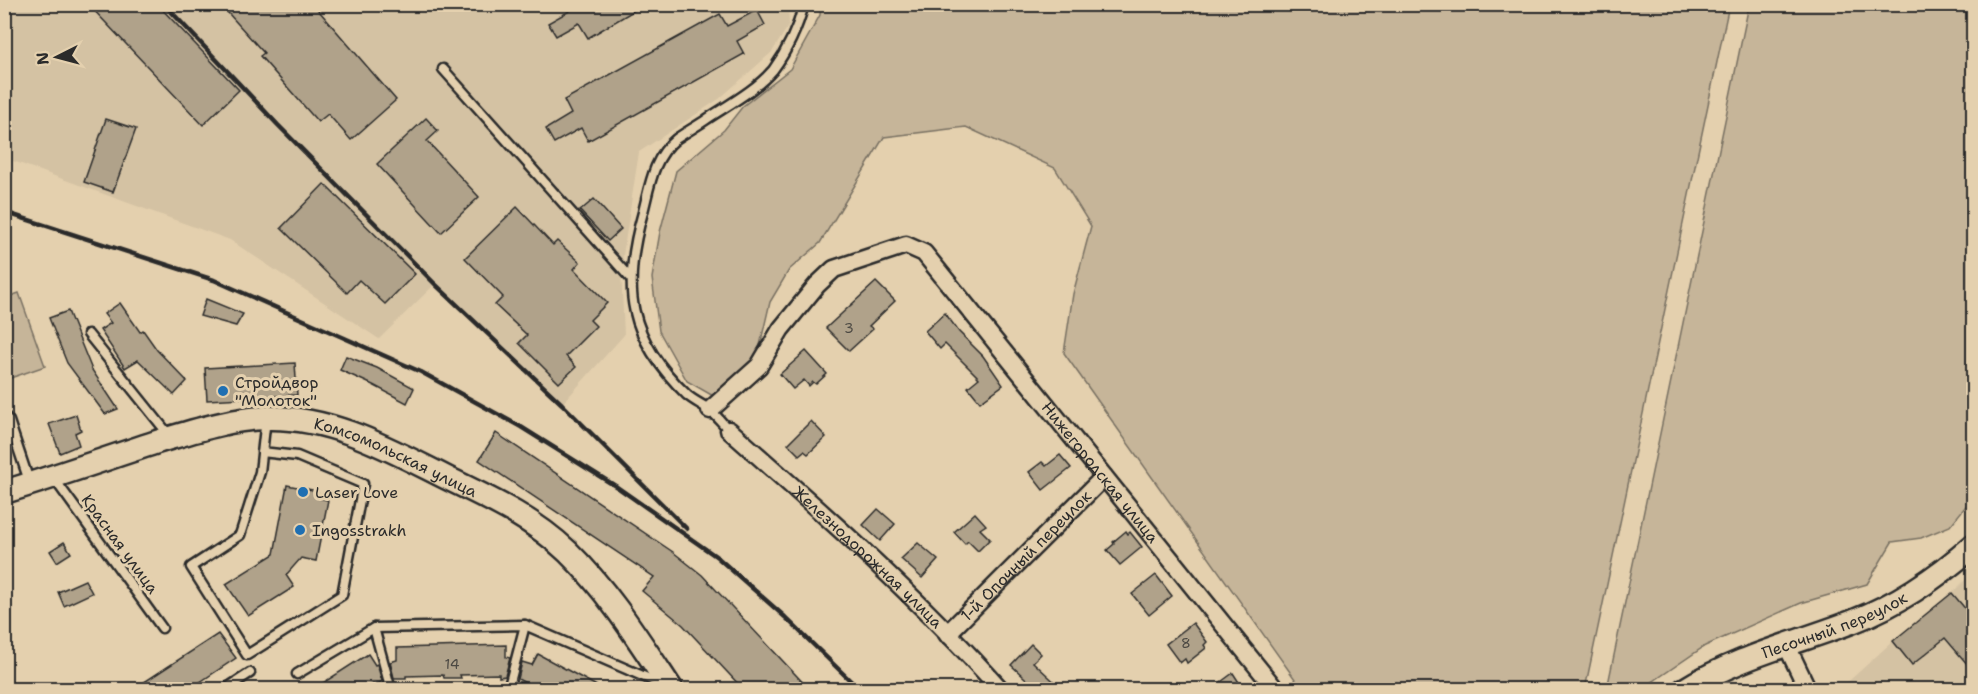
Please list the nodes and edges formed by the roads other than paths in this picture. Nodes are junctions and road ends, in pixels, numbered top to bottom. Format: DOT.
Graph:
graph roads {
  1 [pos="804,4"];
  2 [pos="443,69"];
  3 [pos="631,279"];
  4 [pos="88,334"];
  5 [pos="710,410"];
  6 [pos="4,415"];
  7 [pos="266,418"];
  8 [pos="729,430"];
  9 [pos="172,438"];
  10 [pos="262,452"];
  11 [pos="53,477"];
  12 [pos="1104,477"];
  13 [pos="30,484"];
  14 [pos="4,492"];
  15 [pos="1974,545"];
  16 [pos="525,625"];
  17 [pos="162,628"];
  18 [pos="374,628"];
  19 [pos="948,634"];
  20 [pos="1786,644"];
  21 [pos="249,673"];
  22 [pos="297,674"];
  23 [pos="671,689"];
  24 [pos="224,690"];
  25 [pos="391,690"];
  26 [pos="508,690"];
  27 [pos="1001,690"];
  28 [pos="1276,690"];
  29 [pos="1684,690"];
  30 [pos="1808,690"];
  1 -- 3 [label="lane"];
  2 -- 3 [label="lane"];
  3 -- 5 [label="lane"];
  4 -- 9 [label="lane"];
  5 -- 8 [label="lane"];
  5 -- 12 [label="street, Нижегородская улица"];
  6 -- 13 [label="lane"];
  7 -- 9 [label="street, Комсомольская улица"];
  7 -- 10 [label="lane"];
  7 -- 23 [label="street, Комсомольская улица"];
  8 -- 19 [label="street, Железнодорожная улица"];
  9 -- 11 [label="street, Комсомольская улица"];
  10 -- 10 [label="lane"];
  11 -- 13 [label="street, Комсомольская улица"];
  11 -- 17 [label="lane, Красная улица"];
  12 -- 19 [label="street, 1-й Опочный переулок"];
  12 -- 28 [label="street, Нижегородская улица"];
  13 -- 14 [label="street, Комсомольская улица"];
  15 -- 20 [label="street, Песочный переулок"];
  16 -- 18 [label="lane"];
  16 -- 23 [label="lane"];
  16 -- 26 [label="lane"];
  18 -- 22 [label="lane"];
  18 -- 25 [label="lane"];
  19 -- 27 [label="street, Железнодорожная улица"];
  20 -- 29 [label="street, Песочный переулок"];
  20 -- 30 [label="street"];
  21 -- 24 [label="lane"];
}
